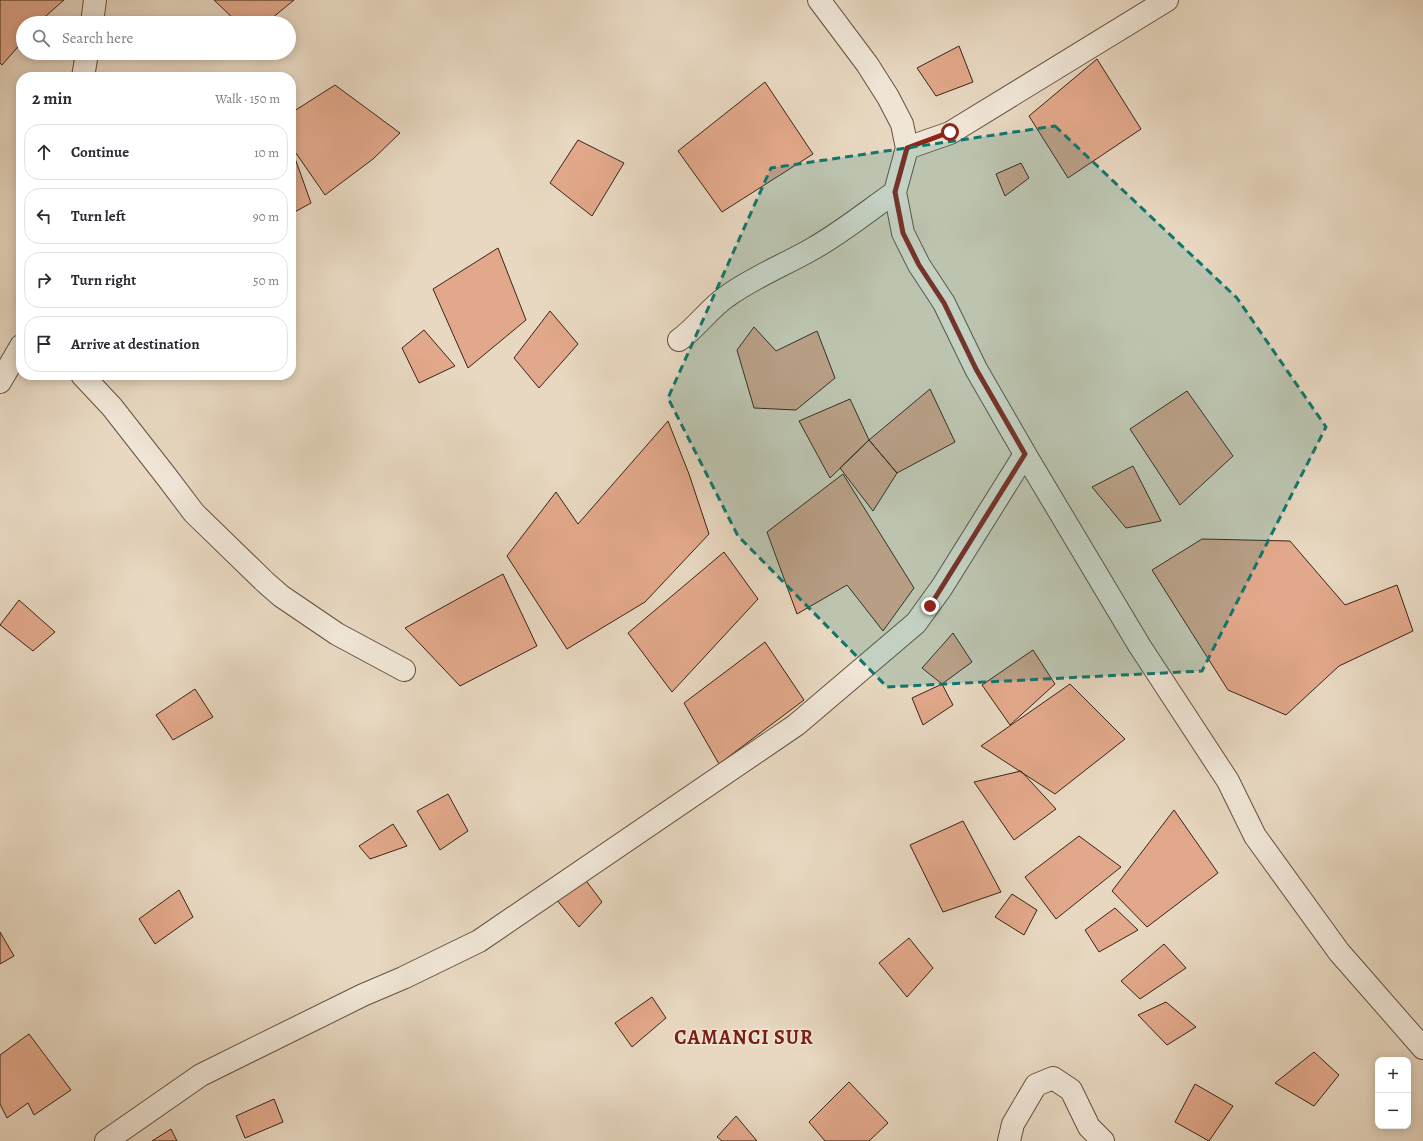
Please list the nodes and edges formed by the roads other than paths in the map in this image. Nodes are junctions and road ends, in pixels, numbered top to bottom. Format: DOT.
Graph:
graph roads {
  1 [pos="95,0"];
  2 [pos="819,0"];
  3 [pos="1167,0"];
  4 [pos="93,16"];
  5 [pos="86,60"];
  6 [pos="84,72"];
  7 [pos="907,148"];
  8 [pos="895,192"];
  9 [pos="679,340"];
  10 [pos="16,355"];
  11 [pos="87,380"];
  12 [pos="0,382"];
  13 [pos="1025,454"];
  14 [pos="404,670"];
  15 [pos="1423,1048"];
  16 [pos="106,1141"];
  17 [pos="1009,1141"];
  18 [pos="1103,1141"];
  1 -- 4 [label="street"];
  2 -- 7 [label="street"];
  3 -- 7 [label="street"];
  5 -- 6 [label="street"];
  7 -- 8 [label="street"];
  8 -- 9 [label="street"];
  8 -- 13 [label="street"];
  10 -- 12 [label="street"];
  11 -- 14 [label="street"];
  13 -- 15 [label="street"];
  13 -- 16 [label="street"];
  17 -- 18 [label="street"];
}
